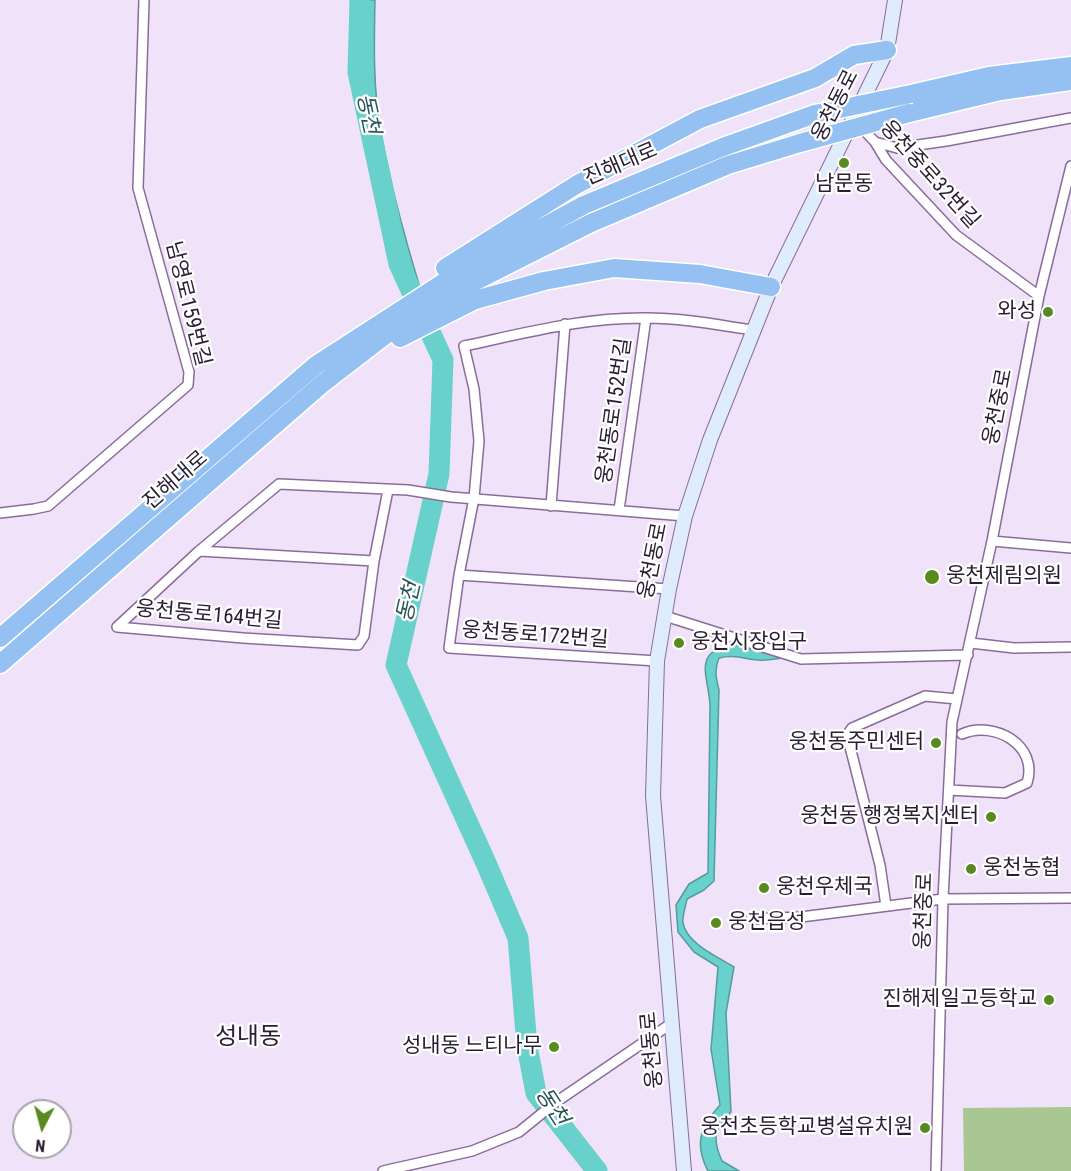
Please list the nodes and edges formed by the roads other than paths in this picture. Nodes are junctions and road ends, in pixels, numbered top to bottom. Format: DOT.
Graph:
graph roads {
  1 [pos="144,0"];
  2 [pos="895,0"];
  3 [pos="887,50"];
  4 [pos="1071,54"];
  5 [pos="1071,66"];
  6 [pos="1005,74"];
  7 [pos="1071,81"];
  8 [pos="853,118"];
  9 [pos="1071,118"];
  10 [pos="875,142"];
  11 [pos="1071,166"];
  12 [pos="449,272"];
  13 [pos="771,287"];
  14 [pos="1039,296"];
  15 [pos="646,318"];
  16 [pos="564,324"];
  17 [pos="384,328"];
  18 [pos="752,330"];
  19 [pos="388,490"];
  20 [pos="474,498"];
  21 [pos="550,506"];
  22 [pos="619,510"];
  23 [pos="0,513"];
  24 [pos="684,516"];
  25 [pos="992,541"];
  26 [pos="1071,548"];
  27 [pos="199,551"];
  28 [pos="374,561"];
  29 [pos="459,575"];
  30 [pos="669,589"];
  31 [pos="665,616"];
  32 [pos="0,638"];
  33 [pos="971,643"];
  34 [pos="1071,647"];
  35 [pos="968,655"];
  36 [pos="657,661"];
  37 [pos="0,664"];
  38 [pos="957,699"];
  39 [pos="962,734"];
  40 [pos="949,790"];
  41 [pos="942,898"];
  42 [pos="1071,898"];
  43 [pos="886,906"];
  44 [pos="751,919"];
  45 [pos="672,1023"];
  46 [pos="383,1171"];
  47 [pos="684,1171"];
  48 [pos="936,1171"];
  1 -- 23 [label="street, 남영로159번길"];
  2 -- 3 [label="main road, 웅천동로"];
  3 -- 8 [label="main road, 웅천동로"];
  3 -- 12 [label="highway"];
  4 -- 6 [label="highway"];
  5 -- 6 [label="highway"];
  6 -- 12 [label="highway, 진해대로, bridge"];
  7 -- 17 [label="highway, 진해대로, bridge"];
  8 -- 10 [label="street, 웅천중로32번길"];
  8 -- 13 [label="main road, 웅천동로"];
  9 -- 10 [label="street"];
  10 -- 14 [label="street, 웅천중로32번길"];
  11 -- 14 [label="street, 웅천중로"];
  12 -- 17 [label="highway"];
  13 -- 17 [label="highway"];
  13 -- 18 [label="main road, 웅천동로"];
  14 -- 25 [label="street, 웅천중로"];
  15 -- 16 [label="street, 웅천동로152번길"];
  15 -- 18 [label="street, 웅천동로152번길"];
  15 -- 22 [label="street, 웅천동로152번길"];
  16 -- 20 [label="street, 웅천동로152번길"];
  16 -- 21 [label="street"];
  17 -- 32 [label="highway, 진해대로"];
  17 -- 37 [label="highway, 진해대로"];
  18 -- 24 [label="main road, 웅천동로"];
  19 -- 20 [label="street, 웅천동로164번길"];
  19 -- 27 [label="street, 웅천동로164번길"];
  19 -- 28 [label="street, 웅천동로164번길"];
  20 -- 21 [label="street"];
  20 -- 29 [label="street, 웅천동로172번길"];
  21 -- 22 [label="street"];
  22 -- 24 [label="street"];
  24 -- 30 [label="main road, 웅천동로"];
  25 -- 26 [label="street"];
  25 -- 33 [label="street, 웅천중로"];
  27 -- 28 [label="street"];
  27 -- 28 [label="street, 웅천동로164번길"];
  29 -- 30 [label="street"];
  29 -- 36 [label="street, 웅천동로172번길"];
  30 -- 31 [label="main road, 웅천동로"];
  31 -- 35 [label="street"];
  31 -- 36 [label="main road, 웅천동로"];
  33 -- 34 [label="street"];
  33 -- 35 [label="street, 웅천중로"];
  35 -- 38 [label="street, 웅천중로"];
  36 -- 45 [label="main road, 웅천동로"];
  38 -- 40 [label="street, 웅천중로"];
  38 -- 43 [label="street"];
  39 -- 40 [label="street"];
  40 -- 41 [label="street, 웅천중로"];
  41 -- 42 [label="street"];
  41 -- 43 [label="street"];
  41 -- 48 [label="street, 웅천중로"];
  43 -- 44 [label="street"];
  45 -- 46 [label="street"];
  45 -- 47 [label="main road, 웅천동로"];
}
